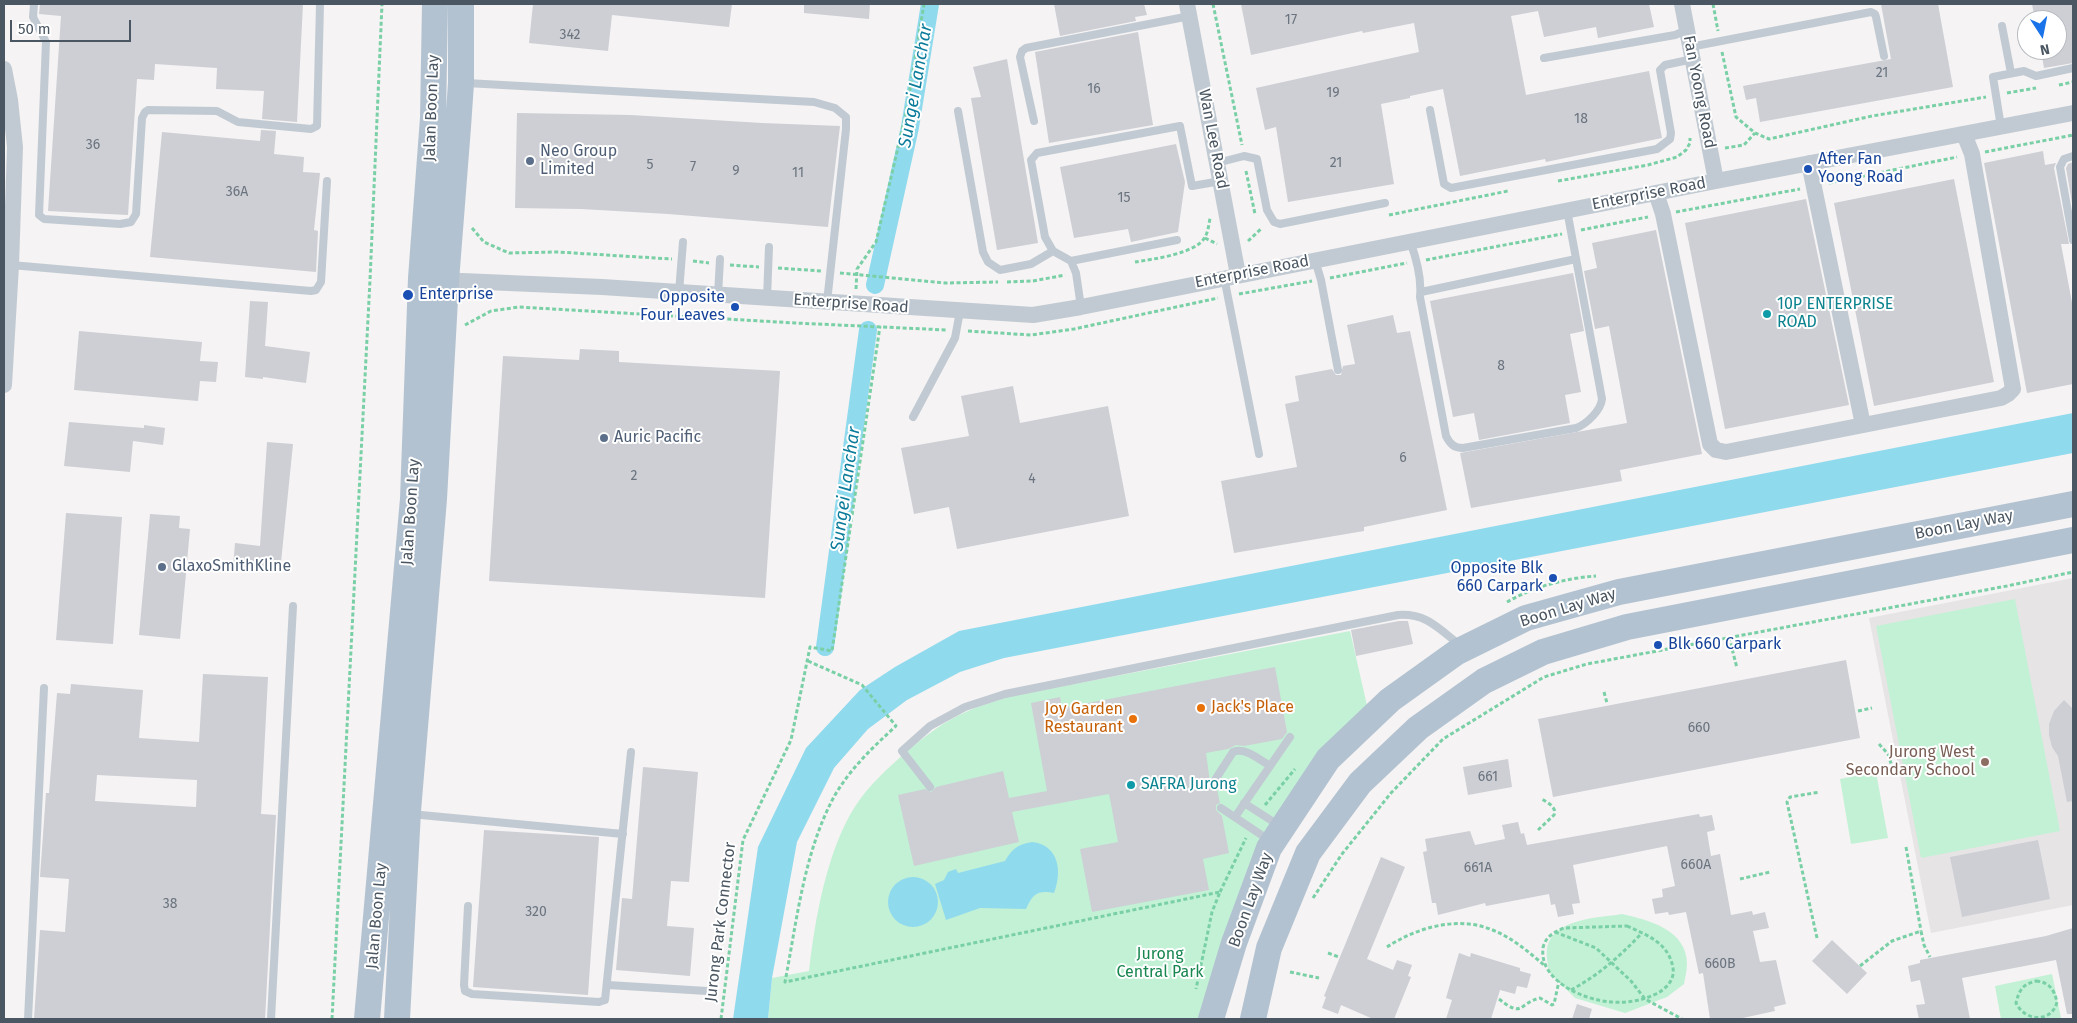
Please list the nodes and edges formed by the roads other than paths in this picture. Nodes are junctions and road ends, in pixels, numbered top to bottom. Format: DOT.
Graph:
graph roads {
  1 [pos="34,4"];
  2 [pos="320,4"];
  3 [pos="435,4"];
  4 [pos="460,4"];
  5 [pos="1682,4"];
  6 [pos="1189,10"];
  7 [pos="2002,26"];
  8 [pos="1687,30"];
  9 [pos="1691,53"];
  10 [pos="1884,56"];
  11 [pos="1544,58"];
  12 [pos="2073,68"];
  13 [pos="4,69"];
  14 [pos="2011,73"];
  15 [pos="461,83"];
  16 [pos="1430,110"];
  17 [pos="958,111"];
  18 [pos="2073,113"];
  19 [pos="1034,121"];
  20 [pos="2001,127"];
  21 [pos="1964,134"];
  22 [pos="2073,156"];
  23 [pos="1217,163"];
  24 [pos="1809,163"];
  25 [pos="327,181"];
  26 [pos="1716,181"];
  27 [pos="1213,182"];
  28 [pos="1656,193"];
  29 [pos="1385,203"];
  30 [pos="1567,210"];
  31 [pos="1177,240"];
  32 [pos="2073,240"];
  33 [pos="1410,241"];
  34 [pos="683,242"];
  35 [pos="768,247"];
  36 [pos="1053,251"];
  37 [pos="1576,259"];
  38 [pos="1315,260"];
  39 [pos="1071,261"];
  40 [pos="720,262"];
  41 [pos="11,265"];
  42 [pos="1231,276"];
  43 [pos="421,278"];
  44 [pos="446,281"];
  45 [pos="679,292"];
  46 [pos="1421,292"];
  47 [pos="718,295"];
  48 [pos="767,298"];
  49 [pos="827,302"];
  50 [pos="1081,307"];
  51 [pos="960,311"];
  52 [pos="6,341"];
  53 [pos="1338,370"];
  54 [pos="4,386"];
  55 [pos="913,417"];
  56 [pos="1863,425"];
  57 [pos="1258,454"];
  58 [pos="2073,504"];
  59 [pos="2073,540"];
  60 [pos="292,606"];
  61 [pos="1464,649"];
  62 [pos="44,688"];
  63 [pos="1290,737"];
  64 [pos="631,752"];
  65 [pos="1269,765"];
  66 [pos="1215,780"];
  67 [pos="930,787"];
  68 [pos="1244,803"];
  69 [pos="1221,808"];
  70 [pos="408,812"];
  71 [pos="1235,817"];
  72 [pos="623,834"];
  73 [pos="1278,835"];
  74 [pos="468,906"];
  75 [pos="608,985"];
  76 [pos="707,991"];
  77 [pos="28,1019"];
  78 [pos="271,1019"];
  79 [pos="368,1019"];
  80 [pos="397,1019"];
  81 [pos="1211,1019"];
  82 [pos="1253,1019"];
  1 -- 2 [label="lane"];
  3 -- 43 [label="main road, Jalan Boon Lay"];
  4 -- 15 [label="main road, Jalan Boon Lay"];
  5 -- 8 [label="street, Fan Yoong Road"];
  6 -- 19 [label="lane"];
  6 -- 23 [label="street, Wan Lee Road"];
  7 -- 14 [label="lane"];
  8 -- 9 [label="street, Fan Yoong Road"];
  8 -- 11 [label="lane"];
  9 -- 10 [label="lane"];
  9 -- 16 [label="lane"];
  9 -- 26 [label="street, Fan Yoong Road"];
  12 -- 14 [label="lane"];
  13 -- 41 [label="street"];
  14 -- 20 [label="lane"];
  15 -- 44 [label="main road, Jalan Boon Lay"];
  15 -- 49 [label="lane"];
  17 -- 36 [label="lane"];
  18 -- 20 [label="street, Enterprise Road"];
  20 -- 21 [label="street, Enterprise Road"];
  21 -- 24 [label="street, Enterprise Road"];
  21 -- 56 [label="street"];
  22 -- 32 [label="lane"];
  23 -- 27 [label="street, Wan Lee Road"];
  23 -- 29 [label="lane"];
  24 -- 26 [label="street, Enterprise Road"];
  24 -- 56 [label="street"];
  25 -- 41 [label="lane"];
  26 -- 28 [label="street, Enterprise Road"];
  27 -- 36 [label="lane"];
  27 -- 42 [label="street, Wan Lee Road"];
  28 -- 30 [label="street, Enterprise Road"];
  28 -- 56 [label="street"];
  30 -- 33 [label="street, Enterprise Road"];
  30 -- 37 [label="lane"];
  31 -- 39 [label="lane"];
  33 -- 38 [label="street, Enterprise Road"];
  33 -- 46 [label="lane"];
  34 -- 45 [label="lane"];
  35 -- 48 [label="lane"];
  36 -- 39 [label="lane"];
  37 -- 46 [label="lane"];
  37 -- 46 [label="lane"];
  38 -- 42 [label="street, Enterprise Road"];
  38 -- 53 [label="lane"];
  39 -- 50 [label="lane"];
  40 -- 47 [label="lane"];
  41 -- 52 [label="street"];
  42 -- 50 [label="street, Enterprise Road"];
  42 -- 57 [label="lane"];
  43 -- 44 [label="street, Enterprise Road"];
  43 -- 79 [label="main road, Jalan Boon Lay"];
  44 -- 45 [label="street, Enterprise Road"];
  44 -- 70 [label="main road, Jalan Boon Lay"];
  45 -- 47 [label="street, Enterprise Road"];
  47 -- 48 [label="street, Enterprise Road"];
  48 -- 49 [label="street, Enterprise Road"];
  49 -- 51 [label="street, Enterprise Road"];
  50 -- 51 [label="street, Enterprise Road"];
  51 -- 55 [label="lane"];
  52 -- 54 [label="street"];
  58 -- 61 [label="main road, Boon Lay Way"];
  59 -- 82 [label="main road, Boon Lay Way"];
  60 -- 78 [label="lane"];
  61 -- 67 [label="lane"];
  61 -- 73 [label="main road, Boon Lay Way"];
  62 -- 77 [label="lane"];
  63 -- 65 [label="lane"];
  64 -- 72 [label="lane"];
  65 -- 66 [label="lane"];
  65 -- 68 [label="lane"];
  68 -- 71 [label="lane"];
  68 -- 73 [label="lane"];
  69 -- 71 [label="lane"];
  70 -- 72 [label="lane"];
  70 -- 80 [label="main road, Jalan Boon Lay"];
  71 -- 73 [label="lane"];
  72 -- 75 [label="lane"];
  73 -- 81 [label="main road, Boon Lay Way"];
  74 -- 75 [label="lane"];
  75 -- 76 [label="lane"];
}
